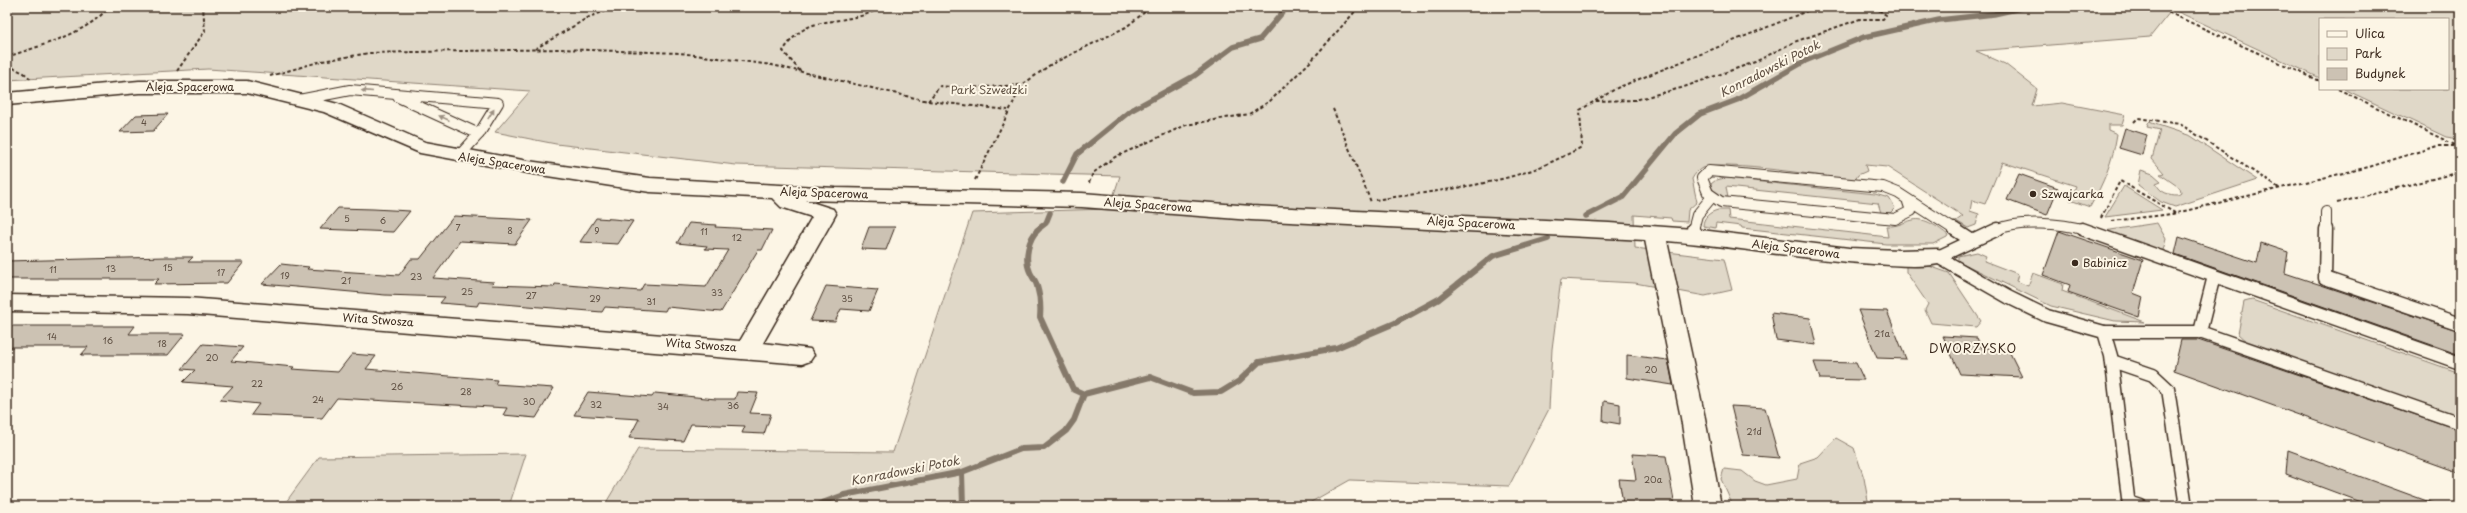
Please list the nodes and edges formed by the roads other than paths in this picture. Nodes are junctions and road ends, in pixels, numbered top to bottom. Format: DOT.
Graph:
graph roads {
  1 [pos="388,93"];
  2 [pos="7,98"];
  3 [pos="299,100"];
  4 [pos="479,134"];
  5 [pos="459,156"];
  6 [pos="777,192"];
  7 [pos="851,195"];
  8 [pos="1711,198"];
  9 [pos="1908,202"];
  10 [pos="2326,212"];
  11 [pos="825,214"];
  12 [pos="1655,234"];
  13 [pos="1693,236"];
  14 [pos="1971,240"];
  15 [pos="1938,256"];
  16 [pos="2214,276"];
  17 [pos="7,303"];
  18 [pos="2460,324"];
  19 [pos="2104,332"];
  20 [pos="2200,332"];
  21 [pos="748,349"];
  22 [pos="802,355"];
  23 [pos="2112,361"];
  24 [pos="2460,363"];
  25 [pos="2460,423"];
  26 [pos="2133,505"];
  27 [pos="1708,506"];
  28 [pos="2182,506"];
  1 -- 3 [label="lane, one-way"];
  4 -- 1 [label="lane, one-way"];
  4 -- 1 [label="lane, one-way"];
  2 -- 3 [label="street, Aleja Spacerowa"];
  3 -- 5 [label="street, Aleja Spacerowa"];
  4 -- 5 [label="lane"];
  5 -- 6 [label="street, Aleja Spacerowa"];
  6 -- 7 [label="street, Aleja Spacerowa"];
  6 -- 11 [label="street"];
  7 -- 11 [label="street"];
  7 -- 12 [label="street, Aleja Spacerowa"];
  8 -- 9 [label="lane"];
  8 -- 9 [label="lane"];
  8 -- 13 [label="lane"];
  9 -- 14 [label="lane"];
  10 -- 18 [label="lane"];
  11 -- 21 [label="street, Wita Stwosza"];
  12 -- 13 [label="street, Aleja Spacerowa"];
  12 -- 27 [label="street"];
  13 -- 15 [label="street, Aleja Spacerowa"];
  14 -- 15 [label="lane"];
  14 -- 16 [label="lane"];
  15 -- 19 [label="lane"];
  16 -- 20 [label="lane"];
  16 -- 24 [label="lane"];
  17 -- 21 [label="street, Wita Stwosza"];
  19 -- 20 [label="lane"];
  19 -- 23 [label="lane"];
  20 -- 25 [label="lane"];
  21 -- 22 [label="street, Wita Stwosza"];
  23 -- 26 [label="lane"];
  23 -- 28 [label="lane"];
}
